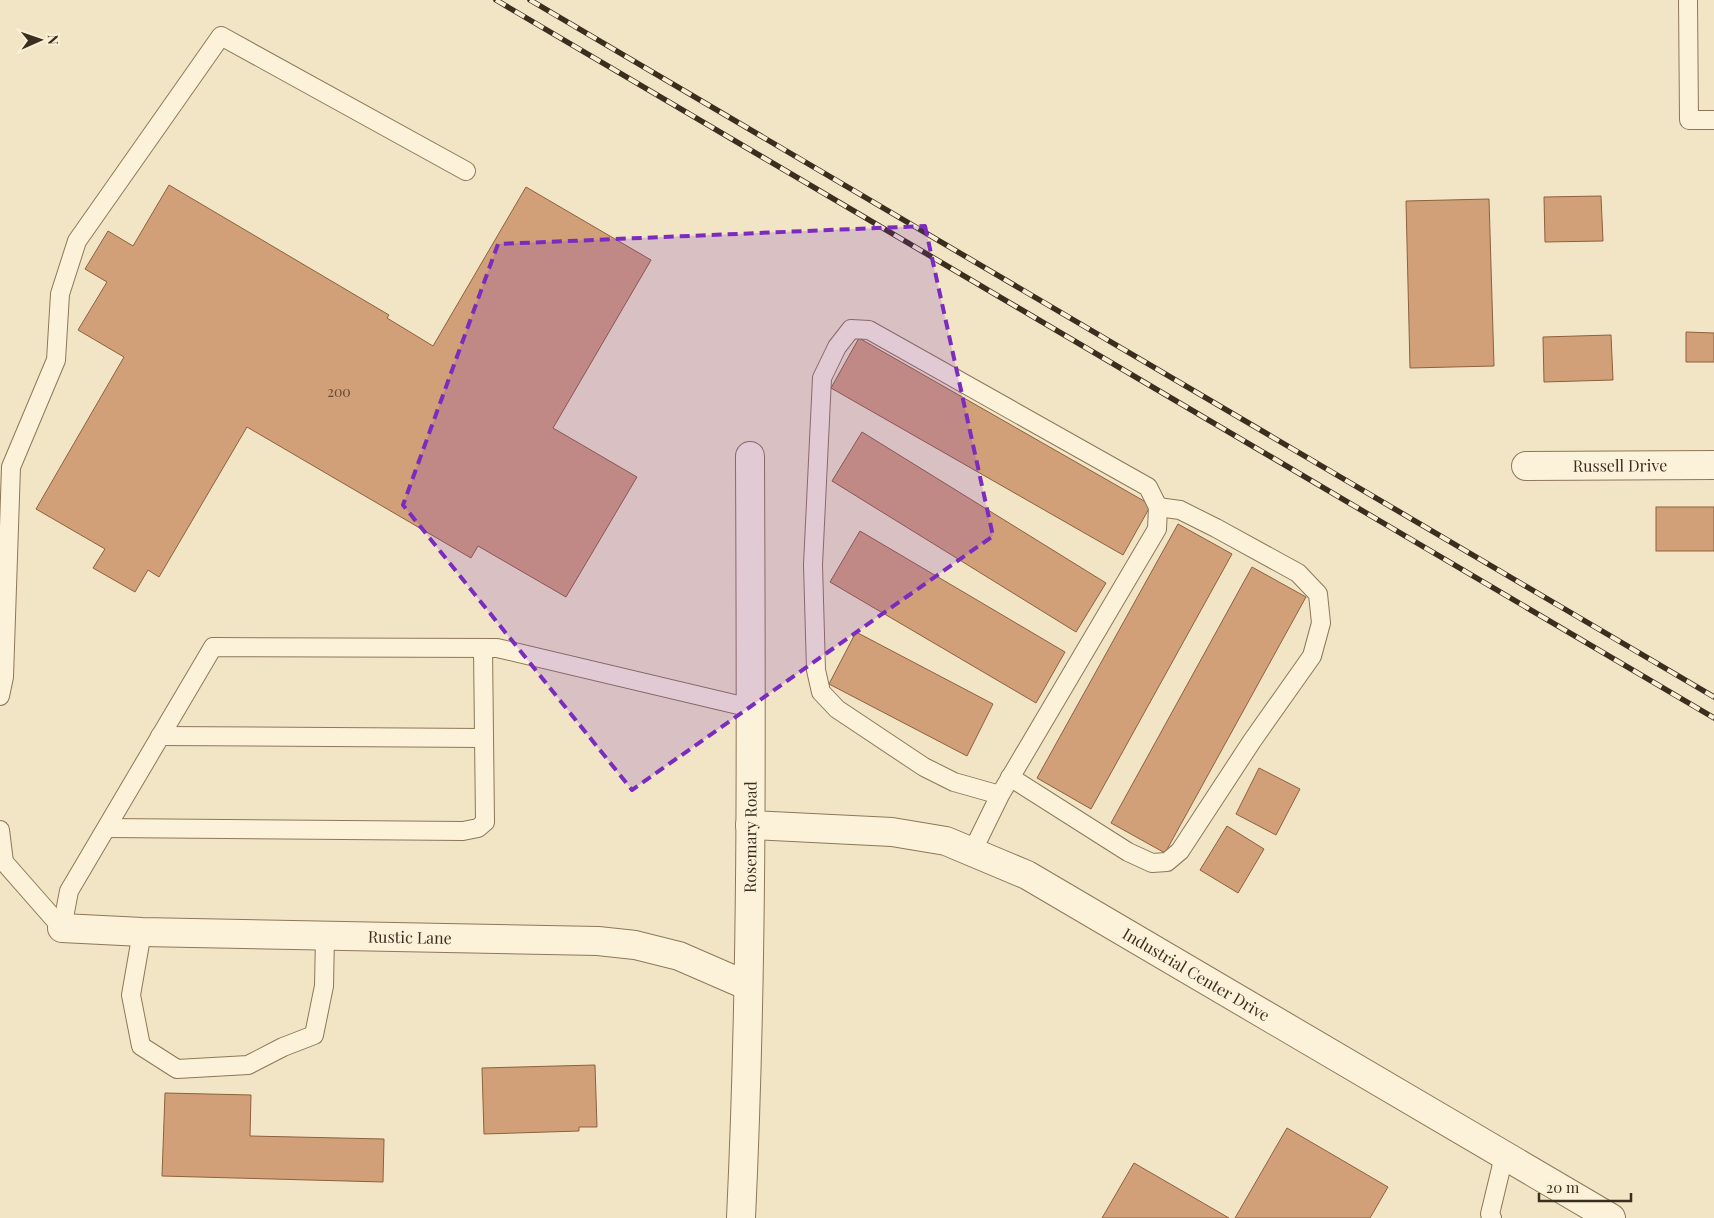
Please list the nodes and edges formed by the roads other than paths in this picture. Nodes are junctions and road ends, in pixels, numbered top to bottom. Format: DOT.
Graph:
graph roads {
  1 [pos="1688,0"];
  2 [pos="1714,120"];
  3 [pos="466,171"];
  4 [pos="750,456"];
  5 [pos="1714,465"];
  6 [pos="1526,466"];
  7 [pos="1158,507"];
  8 [pos="483,648"];
  9 [pos="0,696"];
  10 [pos="751,708"];
  11 [pos="160,736"];
  12 [pos="484,738"];
  13 [pos="1010,777"];
  14 [pos="1000,795"];
  15 [pos="750,826"];
  16 [pos="107,828"];
  17 [pos="0,830"];
  18 [pos="972,852"];
  19 [pos="62,928"];
  20 [pos="142,932"];
  21 [pos="326,936"];
  22 [pos="748,986"];
  23 [pos="1504,1156"];
  24 [pos="1594,1214"];
  25 [pos="741,1218"];
  26 [pos="1492,1218"];
  1 -- 2 [label="lane"];
  3 -- 9 [label="lane"];
  4 -- 10 [label="street, Rosemary Road"];
  5 -- 6 [label="street, Russell Drive"];
  7 -- 13 [label="lane"];
  7 -- 13 [label="lane"];
  7 -- 14 [label="lane"];
  8 -- 10 [label="lane"];
  8 -- 11 [label="lane"];
  8 -- 12 [label="lane"];
  10 -- 15 [label="street, Rosemary Road"];
  11 -- 12 [label="lane"];
  11 -- 16 [label="lane"];
  12 -- 16 [label="lane"];
  13 -- 14 [label="lane"];
  14 -- 18 [label="lane"];
  15 -- 18 [label="street, Industrial Center Drive"];
  15 -- 22 [label="street, Rosemary Road"];
  16 -- 19 [label="lane"];
  17 -- 19 [label="lane"];
  18 -- 23 [label="street, Industrial Center Drive"];
  19 -- 20 [label="street, Rustic Lane"];
  20 -- 21 [label="street, Rustic Lane"];
  20 -- 21 [label="lane"];
  21 -- 22 [label="street, Rustic Lane"];
  22 -- 25 [label="street, Rosemary Road"];
  23 -- 24 [label="street, Industrial Center Drive"];
  23 -- 26 [label="lane"];
}
